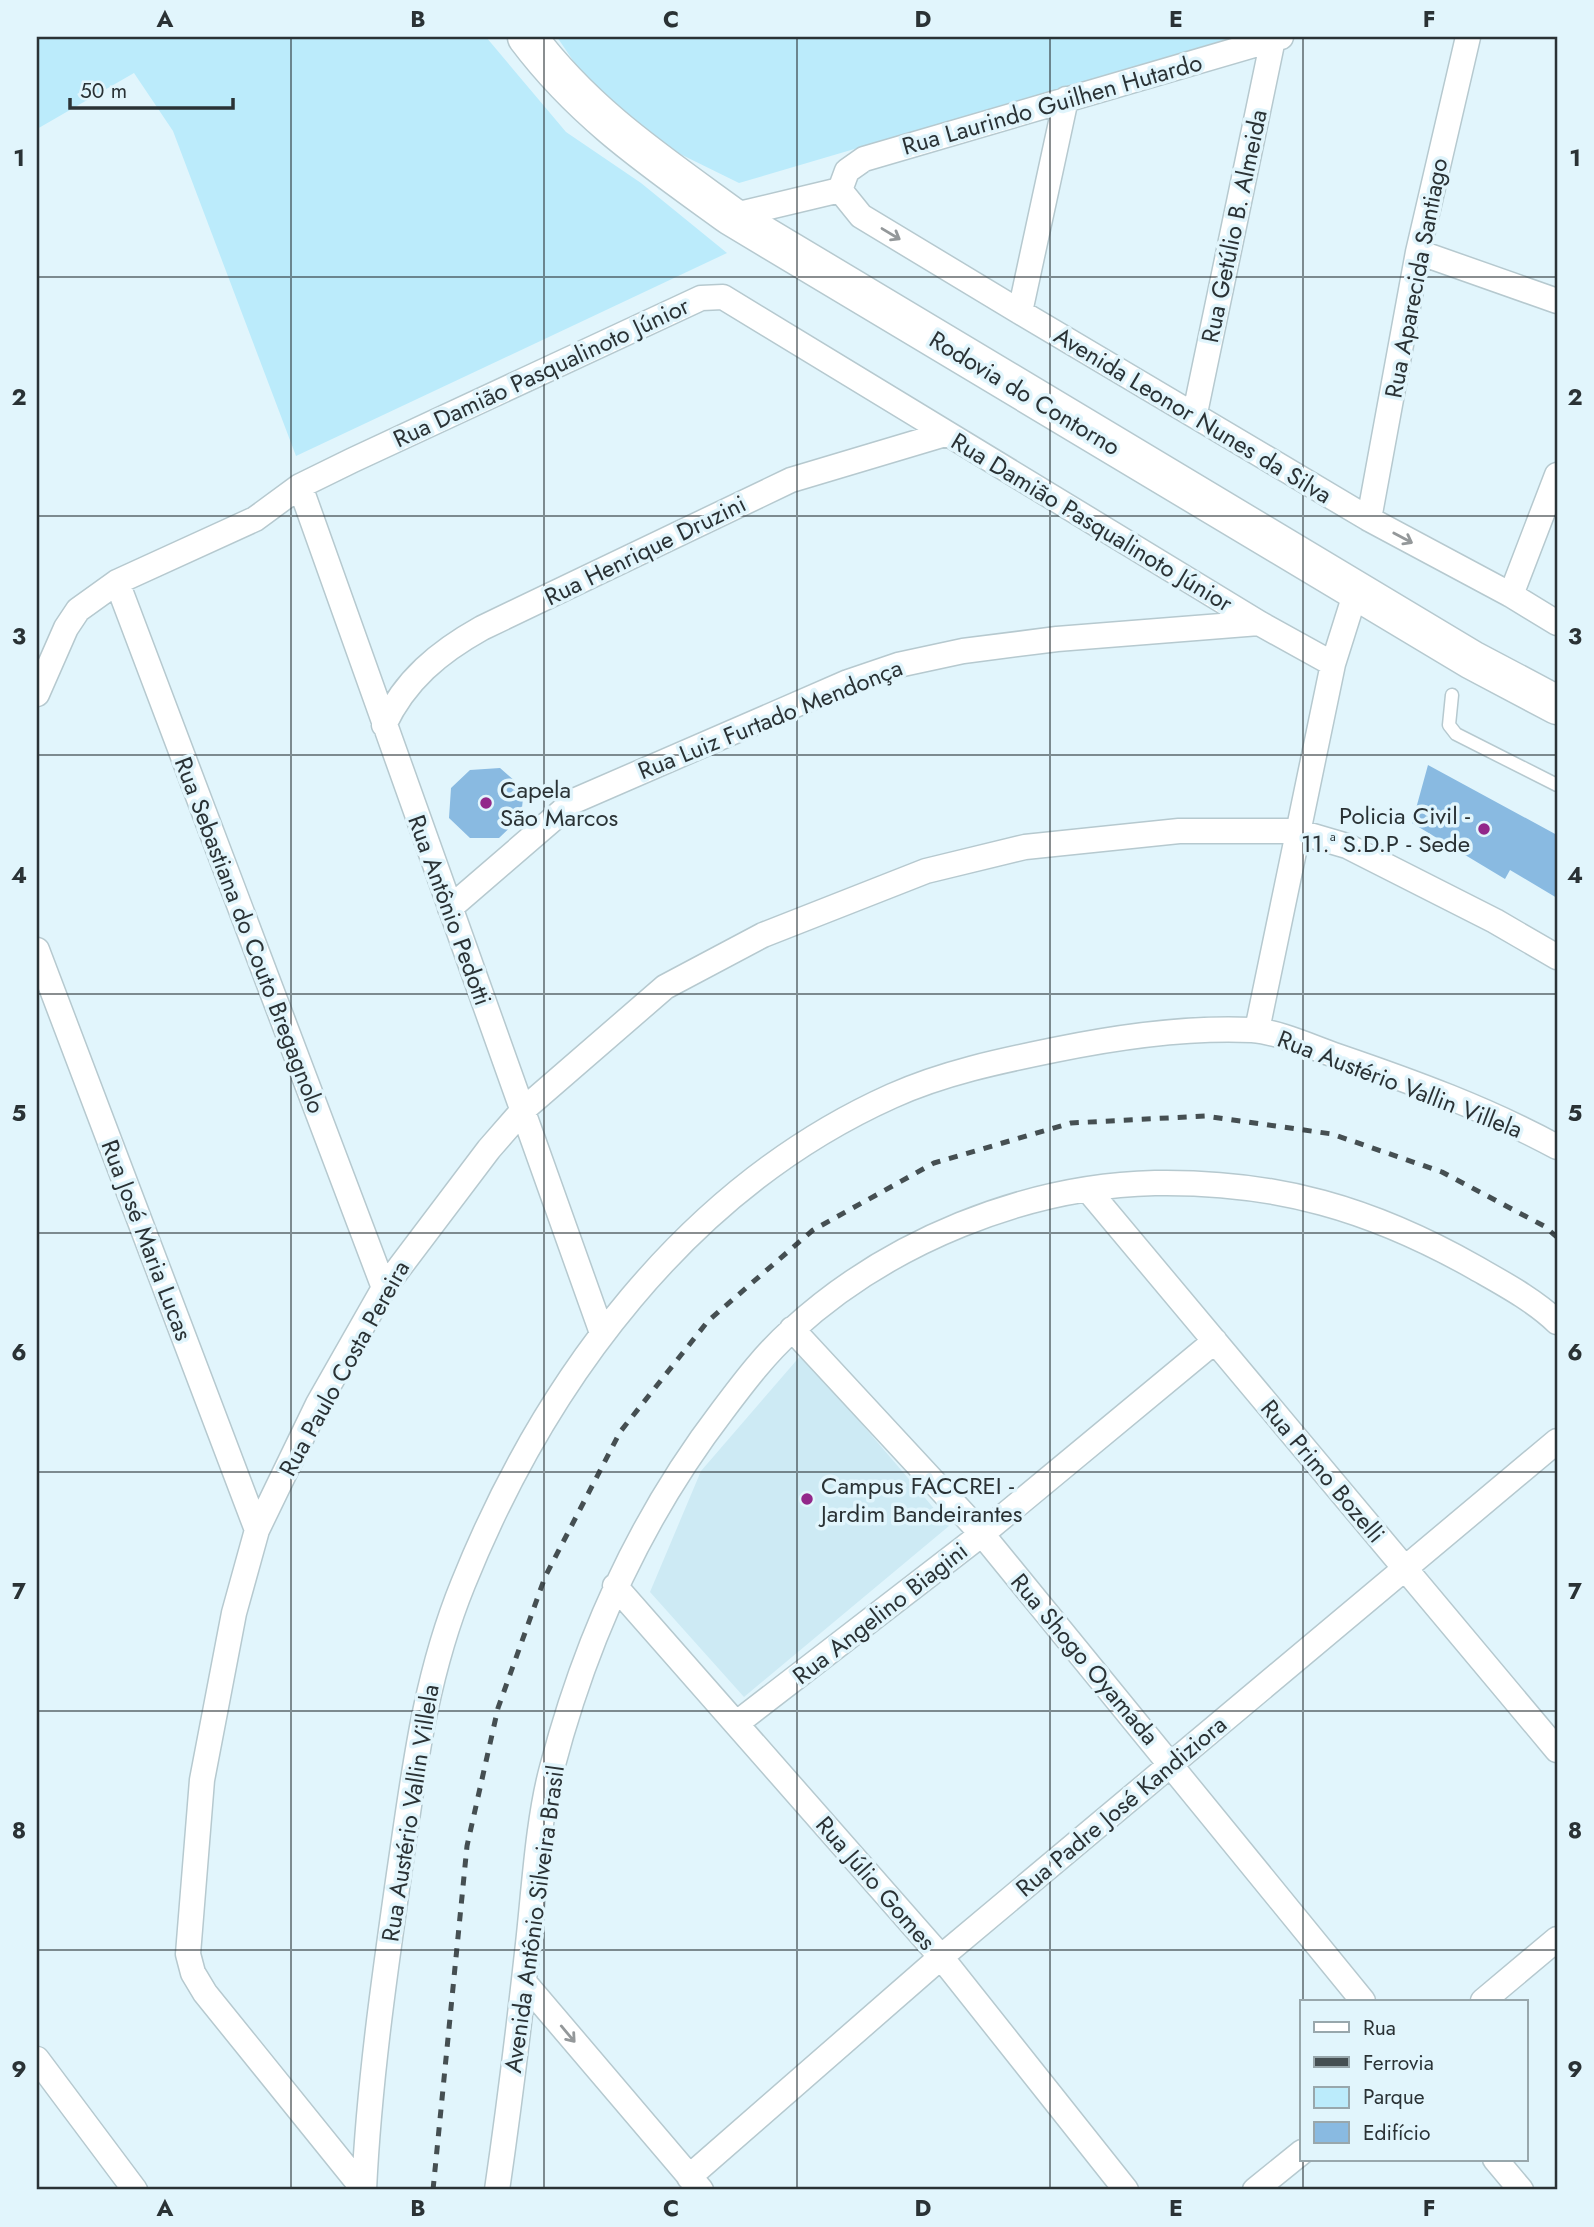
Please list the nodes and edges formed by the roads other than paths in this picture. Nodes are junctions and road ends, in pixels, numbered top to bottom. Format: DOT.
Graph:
graph roads {
  1 [pos="527,37"];
  2 [pos="1468,37"];
  3 [pos="1277,38"];
  4 [pos="1066,99"];
  5 [pos="840,190"];
  6 [pos="731,216"];
  7 [pos="1418,251"];
  8 [pos="1557,301"];
  9 [pos="1020,312"];
  10 [pos="1195,413"];
  11 [pos="945,434"];
  12 [pos="1557,475"];
  13 [pos="300,486"];
  14 [pos="1368,519"];
  15 [pos="117,582"];
  16 [pos="1356,591"];
  17 [pos="1511,595"];
  18 [pos="1259,623"];
  19 [pos="1557,623"];
  20 [pos="1333,664"];
  21 [pos="37,694"];
  22 [pos="1452,695"];
  23 [pos="1557,705"];
  24 [pos="384,725"];
  25 [pos="1557,785"];
  26 [pos="1296,831"];
  27 [pos="450,908"];
  28 [pos="37,950"];
  29 [pos="1557,957"];
  30 [pos="1257,1030"];
  31 [pos="523,1111"];
  32 [pos="1557,1147"];
  33 [pos="1089,1191"];
  34 [pos="384,1288"];
  35 [pos="1557,1322"];
  36 [pos="792,1329"];
  37 [pos="602,1333"];
  38 [pos="1215,1341"];
  39 [pos="1557,1441"];
  40 [pos="257,1530"];
  41 [pos="982,1534"];
  42 [pos="1405,1569"];
  43 [pos="615,1586"];
  44 [pos="737,1723"];
  45 [pos="1557,1750"];
  46 [pos="1171,1763"];
  47 [pos="1557,1939"];
  48 [pos="941,1957"];
  49 [pos="524,1982"];
  50 [pos="1362,2000"];
  51 [pos="1484,2000"];
  52 [pos="37,2059"];
  53 [pos="1300,2154"];
  54 [pos="1496,2160"];
  55 [pos="695,2183"];
  56 [pos="135,2190"];
  57 [pos="364,2190"];
  58 [pos="497,2190"];
  59 [pos="1126,2190"];
  60 [pos="1255,2190"];
  61 [pos="1521,2190"];
  1 -- 6 [label="main road, Rodovia do Contorno"];
  2 -- 7 [label="street, Rua Aparecida Santiago"];
  3 -- 4 [label="street, Rua Laurindo Guilhen Hutardo"];
  3 -- 10 [label="street, Rua Getúlio B. Almeida"];
  4 -- 5 [label="street, Rua Laurindo Guilhen Hutardo"];
  4 -- 9 [label="street"];
  5 -- 6 [label="street"];
  5 -- 9 [label="street, Avenida Leonor Nunes da Silva, one-way"];
  6 -- 16 [label="main road, Rodovia do Contorno"];
  7 -- 8 [label="street"];
  7 -- 14 [label="street, Rua Aparecida Santiago"];
  9 -- 10 [label="street, Avenida Leonor Nunes da Silva"];
  10 -- 14 [label="street, Avenida Leonor Nunes da Silva"];
  11 -- 13 [label="street, Rua Damião Pasqualinoto Júnior"];
  11 -- 18 [label="street, Rua Damião Pasqualinoto Júnior"];
  11 -- 24 [label="street, Rua Henrique Druzini"];
  12 -- 17 [label="street"];
  13 -- 15 [label="street, Rua Damião Pasqualinoto Júnior"];
  13 -- 24 [label="street, Rua Antônio Pedotti"];
  14 -- 17 [label="street, Avenida Leonor Nunes da Silva, one-way"];
  15 -- 21 [label="street, Rua Damião Pasqualinoto Júnior"];
  15 -- 34 [label="street, Rua Sebastiana do Couto Bregagnolo"];
  16 -- 20 [label="street"];
  16 -- 23 [label="main road, Rodovia do Contorno"];
  17 -- 19 [label="street, Avenida Leonor Nunes da Silva"];
  18 -- 20 [label="street, Rua Damião Pasqualinoto Júnior"];
  18 -- 27 [label="street, Rua Luiz Furtado Mendonça"];
  20 -- 26 [label="street"];
  22 -- 25 [label="lane"];
  24 -- 27 [label="street, Rua Antônio Pedotti"];
  26 -- 29 [label="street, Rua Paulo Costa Pereira"];
  26 -- 30 [label="street"];
  26 -- 31 [label="street, Rua Paulo Costa Pereira"];
  27 -- 31 [label="street, Rua Antônio Pedotti"];
  28 -- 40 [label="street, Rua José Maria Lucas"];
  30 -- 32 [label="street, Rua Austério Vallin Villela"];
  30 -- 37 [label="street, Rua Austério Vallin Villela"];
  31 -- 34 [label="street, Rua Paulo Costa Pereira"];
  31 -- 37 [label="street, Rua Antônio Pedotti"];
  33 -- 35 [label="street, Avenida Antônio Silveira Brasil"];
  33 -- 36 [label="street, Avenida Antônio Silveira Brasil"];
  33 -- 38 [label="street, Rua Primo Bozelli"];
  34 -- 40 [label="street, Rua Paulo Costa Pereira"];
  36 -- 41 [label="street, Rua Shogo Oyamada"];
  36 -- 43 [label="street, Avenida Antônio Silveira Brasil"];
  37 -- 57 [label="street, Rua Austério Vallin Villela"];
  38 -- 41 [label="street, Rua Angelino Biagini"];
  38 -- 42 [label="street, Rua Primo Bozelli"];
  39 -- 42 [label="street, Rua Padre José Kandiziora"];
  40 -- 57 [label="street, Rua Paulo Costa Pereira"];
  41 -- 44 [label="street, Rua Angelino Biagini"];
  41 -- 46 [label="street, Rua Shogo Oyamada"];
  42 -- 45 [label="street, Rua Primo Bozelli"];
  42 -- 46 [label="street, Rua Padre José Kandiziora"];
  43 -- 44 [label="street, Rua Júlio Gomes"];
  43 -- 49 [label="street, Avenida Antônio Silveira Brasil"];
  44 -- 48 [label="street, Rua Júlio Gomes"];
  46 -- 48 [label="street, Rua Padre José Kandiziora"];
  46 -- 50 [label="street, Rua Shogo Oyamada"];
  47 -- 51 [label="street"];
  48 -- 55 [label="street, Rua Padre José Kandiziora"];
  48 -- 59 [label="street, Rua Júlio Gomes"];
  49 -- 55 [label="street, one-way"];
  49 -- 58 [label="street, Avenida Antônio Silveira Brasil"];
  52 -- 56 [label="street"];
  53 -- 60 [label="street"];
  54 -- 61 [label="street"];
}
